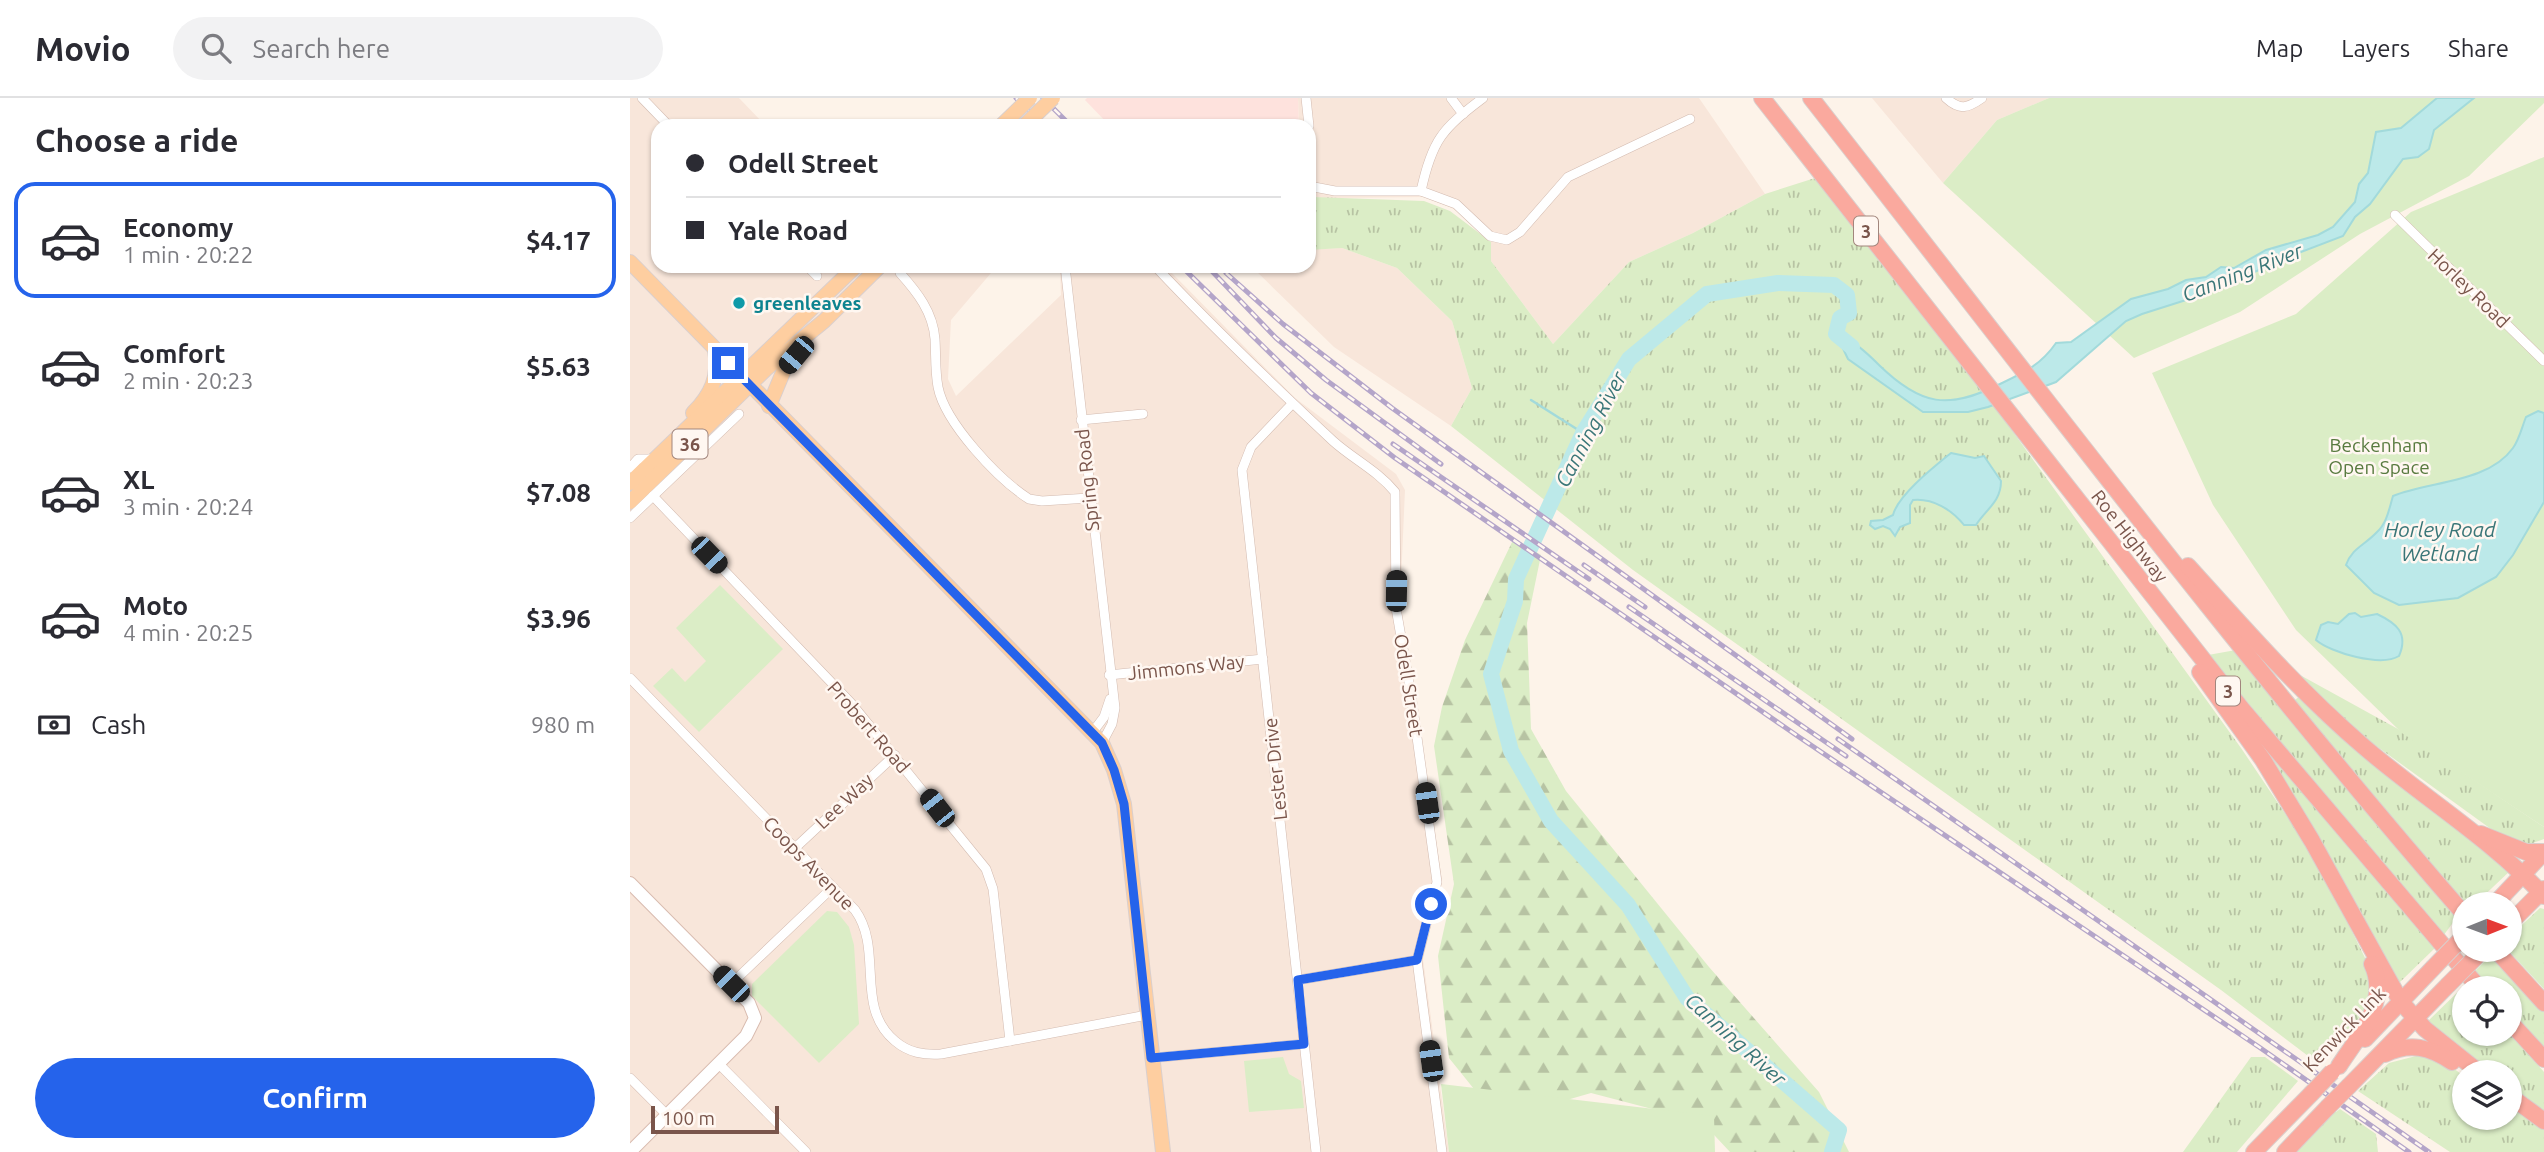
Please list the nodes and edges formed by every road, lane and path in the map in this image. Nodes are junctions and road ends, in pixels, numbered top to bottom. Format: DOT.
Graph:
graph roads {
  1 [pos="642,98"];
  2 [pos="1030,98"];
  3 [pos="1053,98"];
  4 [pos="1306,98"];
  5 [pos="1451,98"];
  6 [pos="1483,98"];
  7 [pos="1762,98"];
  8 [pos="1811,98"];
  9 [pos="1946,98"];
  10 [pos="1982,98"];
  11 [pos="1463,114"];
  12 [pos="662,119"];
  13 [pos="1008,119"];
  14 [pos="1031,119"];
  15 [pos="1308,119"];
  16 [pos="1690,119"];
  17 [pos="1316,187"];
  18 [pos="1421,191"];
  19 [pos="2395,215"];
  20 [pos="630,262"];
  21 [pos="814,273"];
  22 [pos="848,273"];
  23 [pos="873,273"];
  24 [pos="900,273"];
  25 [pos="1066,273"];
  26 [pos="1161,273"];
  27 [pos="817,276"];
  28 [pos="824,321"];
  29 [pos="714,349"];
  30 [pos="2544,361"];
  31 [pos="745,381"];
  32 [pos="1292,404"];
  33 [pos="769,406"];
  34 [pos="738,414"];
  35 [pos="1143,414"];
  36 [pos="1081,421"];
  37 [pos="671,442"];
  38 [pos="655,459"];
  39 [pos="630,468"];
  40 [pos="630,483"];
  41 [pos="653,495"];
  42 [pos="1089,498"];
  43 [pos="630,502"];
  44 [pos="2131,505"];
  45 [pos="630,518"];
  46 [pos="2101,533"];
  47 [pos="1263,659"];
  48 [pos="1109,675"];
  49 [pos="630,677"];
  50 [pos="1111,694"];
  51 [pos="1097,738"];
  52 [pos="895,755"];
  53 [pos="2472,832"];
  54 [pos="794,848"];
  55 [pos="2544,852"];
  56 [pos="2524,874"];
  57 [pos="630,883"];
  58 [pos="833,887"];
  59 [pos="2507,892"];
  60 [pos="2543,892"];
  61 [pos="2452,900"];
  62 [pos="2348,911"];
  63 [pos="2522,912"];
  64 [pos="2452,948"];
  65 [pos="1417,960"];
  66 [pos="2471,962"];
  67 [pos="2507,962"];
  68 [pos="2469,976"];
  69 [pos="1298,980"];
  70 [pos="731,984"];
  71 [pos="2401,1002"];
  72 [pos="2544,1003"];
  73 [pos="1147,1015"];
  74 [pos="2414,1019"];
  75 [pos="2522,1034"];
  76 [pos="1010,1041"];
  77 [pos="1304,1044"];
  78 [pos="1151,1058"];
  79 [pos="2544,1059"];
  80 [pos="2374,1060"];
  81 [pos="2464,1060"];
  82 [pos="2452,1062"];
  83 [pos="718,1063"];
  84 [pos="2336,1069"];
  85 [pos="630,1078"];
  86 [pos="2522,1106"];
  87 [pos="667,1116"];
  88 [pos="2544,1121"];
  89 [pos="631,1152"];
  90 [pos="806,1152"];
  91 [pos="1163,1152"];
  92 [pos="1316,1152"];
  93 [pos="1442,1152"];
  94 [pos="2254,1152"];
  95 [pos="2285,1152"];
  1 -- 12 [label="street"];
  2 -- 13 [label="main road, bridge"];
  3 -- 14 [label="main road, bridge"];
  4 -- 15 [label="street"];
  5 -- 11 [label="street"];
  6 -- 11 [label="street"];
  7 -- 46 [label="highway, Roe Highway / 3"];
  8 -- 44 [label="highway, Roe Highway / 3"];
  9 -- 10 [label="street"];
  11 -- 18 [label="street"];
  16 -- 18 [label="street"];
  17 -- 18 [label="street"];
  19 -- 30 [label="street, Horley Road"];
  20 -- 29 [label="main road"];
  21 -- 27 [label="street"];
  22 -- 31 [label="main road, 36"];
  23 -- 28 [label="main road, 36"];
  24 -- 42 [label="street"];
  25 -- 36 [label="street, Spring Road"];
  26 -- 32 [label="street, Odell Street"];
  28 -- 31 [label="main road, 36"];
  28 -- 33 [label="main road"];
  29 -- 31 [label="main road"];
  29 -- 37 [label="main road"];
  31 -- 33 [label="main road"];
  31 -- 37 [label="main road, 36"];
  31 -- 43 [label="main road, 36"];
  32 -- 47 [label="street, Lester Drive"];
  32 -- 65 [label="street, Odell Street"];
  33 -- 51 [label="main road"];
  34 -- 41 [label="street"];
  35 -- 36 [label="street"];
  36 -- 42 [label="street, Spring Road"];
  37 -- 38 [label="main road, 36"];
  38 -- 39 [label="street"];
  38 -- 40 [label="main road, 36"];
  41 -- 45 [label="street"];
  41 -- 52 [label="street, Probert Road"];
  42 -- 48 [label="street, Spring Road"];
  44 -- 53 [label="highway"];
  44 -- 61 [label="highway, Roe Highway / 3"];
  46 -- 62 [label="highway"];
  46 -- 68 [label="highway, Roe Highway / 3"];
  47 -- 48 [label="street, Jimmons Way"];
  47 -- 69 [label="street, Lester Drive"];
  48 -- 50 [label="street, Spring Road"];
  49 -- 54 [label="street, Coops Avenue"];
  50 -- 51 [label="street, Spring Road"];
  50 -- 51 [label="street, Spring Road"];
  51 -- 73 [label="main road"];
  52 -- 54 [label="street, Lee Way"];
  52 -- 76 [label="street, Probert Road"];
  53 -- 55 [label="highway"];
  53 -- 56 [label="highway"];
  54 -- 58 [label="street, Coops Avenue"];
  55 -- 56 [label="highway"];
  56 -- 59 [label="highway"];
  56 -- 60 [label="highway"];
  57 -- 70 [label="street"];
  58 -- 70 [label="street"];
  58 -- 76 [label="street, Coops Avenue"];
  60 -- 63 [label="highway"];
  62 -- 71 [label="highway"];
  62 -- 84 [label="highway"];
  64 -- 71 [label="highway, Kenwick Link, bridge"];
  65 -- 69 [label="street"];
  65 -- 93 [label="street"];
  66 -- 74 [label="highway, bridge"];
  67 -- 72 [label="highway"];
  69 -- 77 [label="street, Lester Drive"];
  70 -- 83 [label="street"];
  71 -- 74 [label="highway"];
  71 -- 84 [label="highway, Kenwick Link"];
  73 -- 76 [label="street, Coops Avenue"];
  73 -- 78 [label="main road"];
  74 -- 80 [label="highway"];
  74 -- 81 [label="highway"];
  75 -- 79 [label="highway"];
  77 -- 78 [label="street"];
  77 -- 92 [label="street, Lester Drive"];
  78 -- 91 [label="main road"];
  80 -- 82 [label="highway"];
  80 -- 95 [label="highway, bridge"];
  83 -- 87 [label="street"];
  83 -- 90 [label="street"];
  84 -- 94 [label="highway, Kenwick Link, bridge"];
  85 -- 87 [label="street"];
  86 -- 88 [label="highway"];
  87 -- 89 [label="street"];
}
